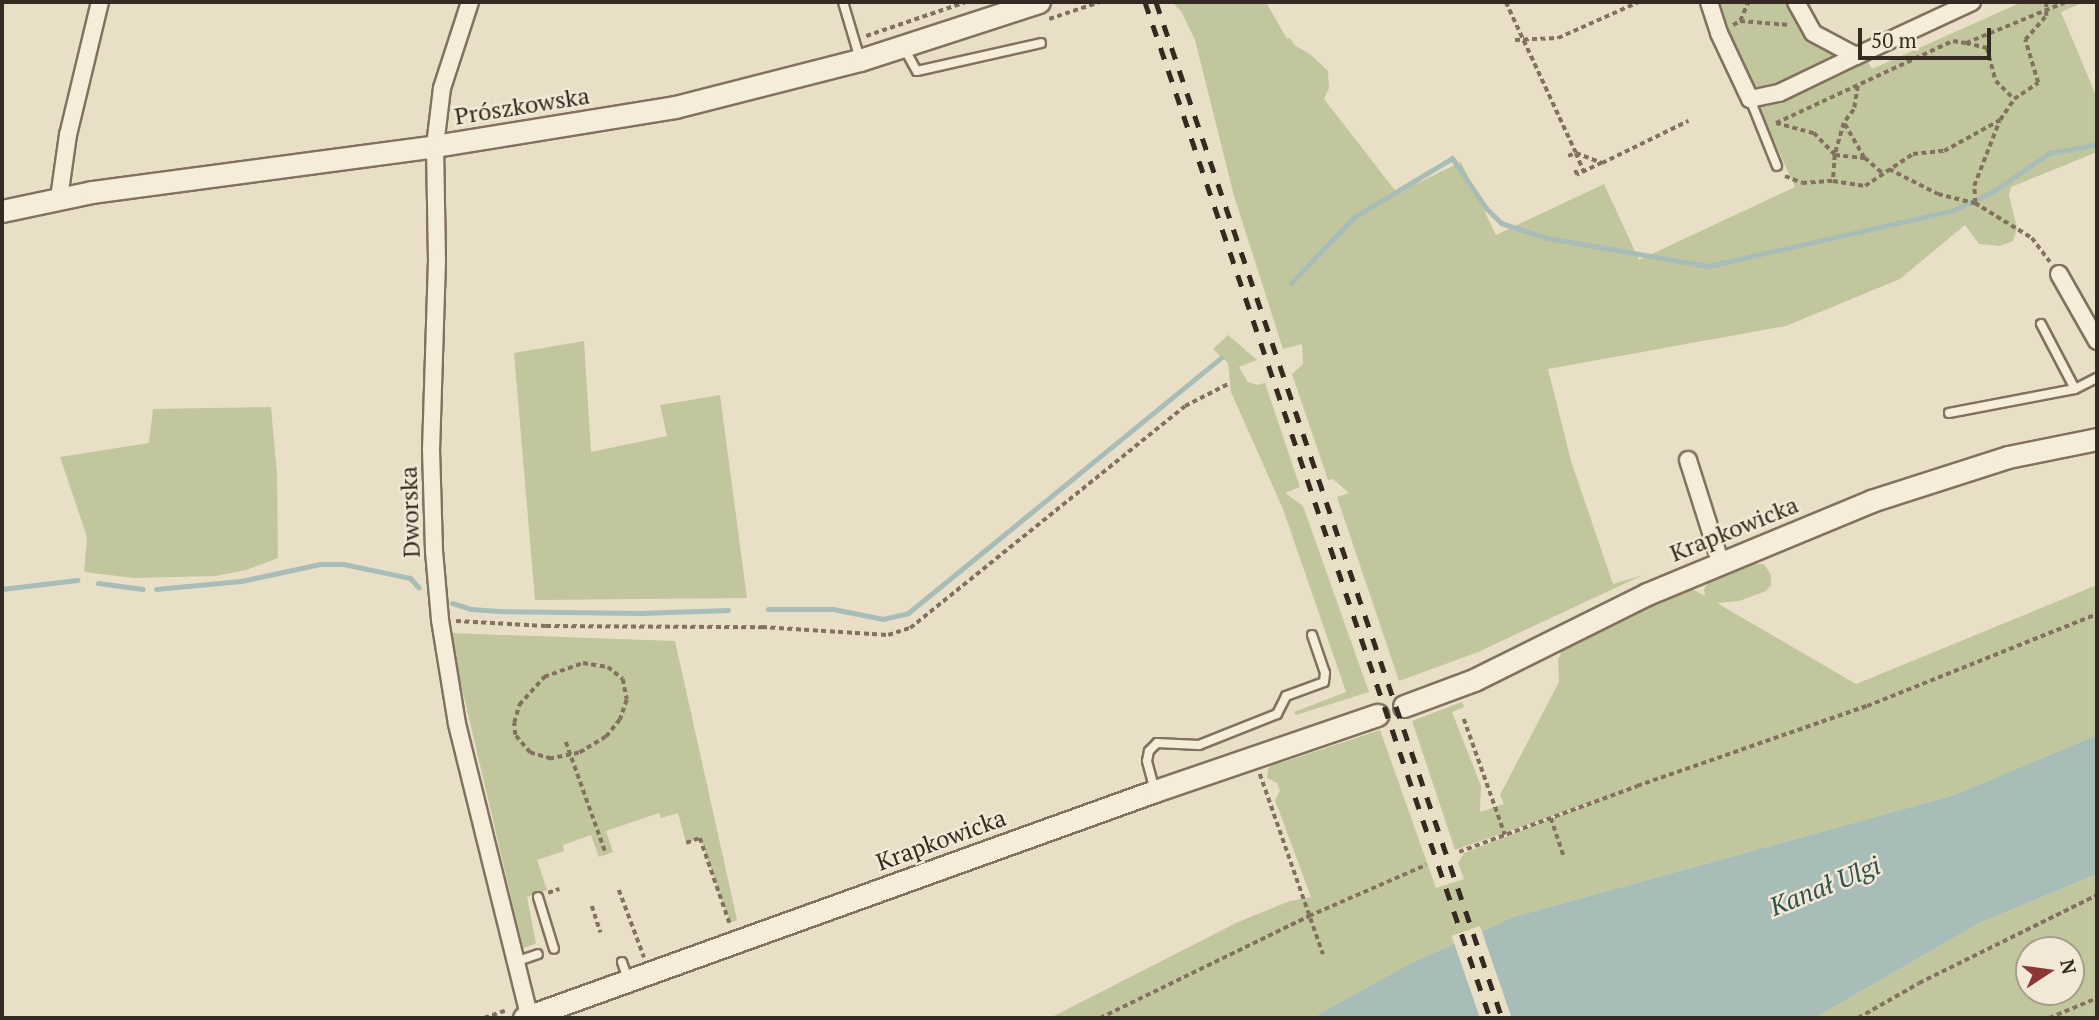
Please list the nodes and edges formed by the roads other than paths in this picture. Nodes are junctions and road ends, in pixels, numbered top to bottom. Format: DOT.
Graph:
graph roads {
  1 [pos="100,2"];
  2 [pos="470,2"];
  3 [pos="843,2"];
  4 [pos="1039,2"];
  5 [pos="1709,2"];
  6 [pos="1796,2"];
  7 [pos="1972,2"];
  8 [pos="1936,9"];
  9 [pos="1041,43"];
  10 [pos="904,47"];
  11 [pos="1856,55"];
  12 [pos="860,61"];
  13 [pos="1750,99"];
  14 [pos="435,146"];
  15 [pos="1777,166"];
  16 [pos="59,198"];
  17 [pos="2,211"];
  18 [pos="2059,274"];
  19 [pos="2041,324"];
  20 [pos="2097,341"];
  21 [pos="2097,378"];
  22 [pos="2075,390"];
  23 [pos="1949,413"];
  24 [pos="2097,439"];
  25 [pos="1688,460"];
  26 [pos="1721,564"];
  27 [pos="1312,635"];
  28 [pos="1404,706"];
  29 [pos="1377,715"];
  30 [pos="1155,791"];
  31 [pos="538,897"];
  32 [pos="554,949"];
  33 [pos="538,954"];
  34 [pos="515,962"];
  35 [pos="521,1013"];
  1 -- 16 [label="street"];
  2 -- 14 [label="street, Dworska"];
  3 -- 12 [label="lane"];
  4 -- 10 [label="street, Prószkowska"];
  5 -- 13 [label="street"];
  6 -- 11 [label="street"];
  7 -- 8 [label="street"];
  8 -- 11 [label="street"];
  9 -- 10 [label="lane"];
  10 -- 12 [label="street, Prószkowska"];
  11 -- 13 [label="street"];
  12 -- 14 [label="street, Prószkowska"];
  13 -- 15 [label="lane"];
  14 -- 16 [label="street, Prószkowska"];
  14 -- 34 [label="street, Dworska"];
  16 -- 17 [label="street, Prószkowska"];
  18 -- 20 [label="street"];
  19 -- 22 [label="lane"];
  21 -- 22 [label="lane"];
  22 -- 23 [label="lane"];
  24 -- 26 [label="street, Krapkowicka"];
  25 -- 26 [label="street"];
  26 -- 28 [label="street, Krapkowicka"];
  27 -- 30 [label="lane"];
  29 -- 30 [label="street, Krapkowicka"];
  30 -- 35 [label="street, Krapkowicka"];
  31 -- 32 [label="lane"];
  33 -- 34 [label="lane"];
  34 -- 35 [label="street, Dworska"];
}
